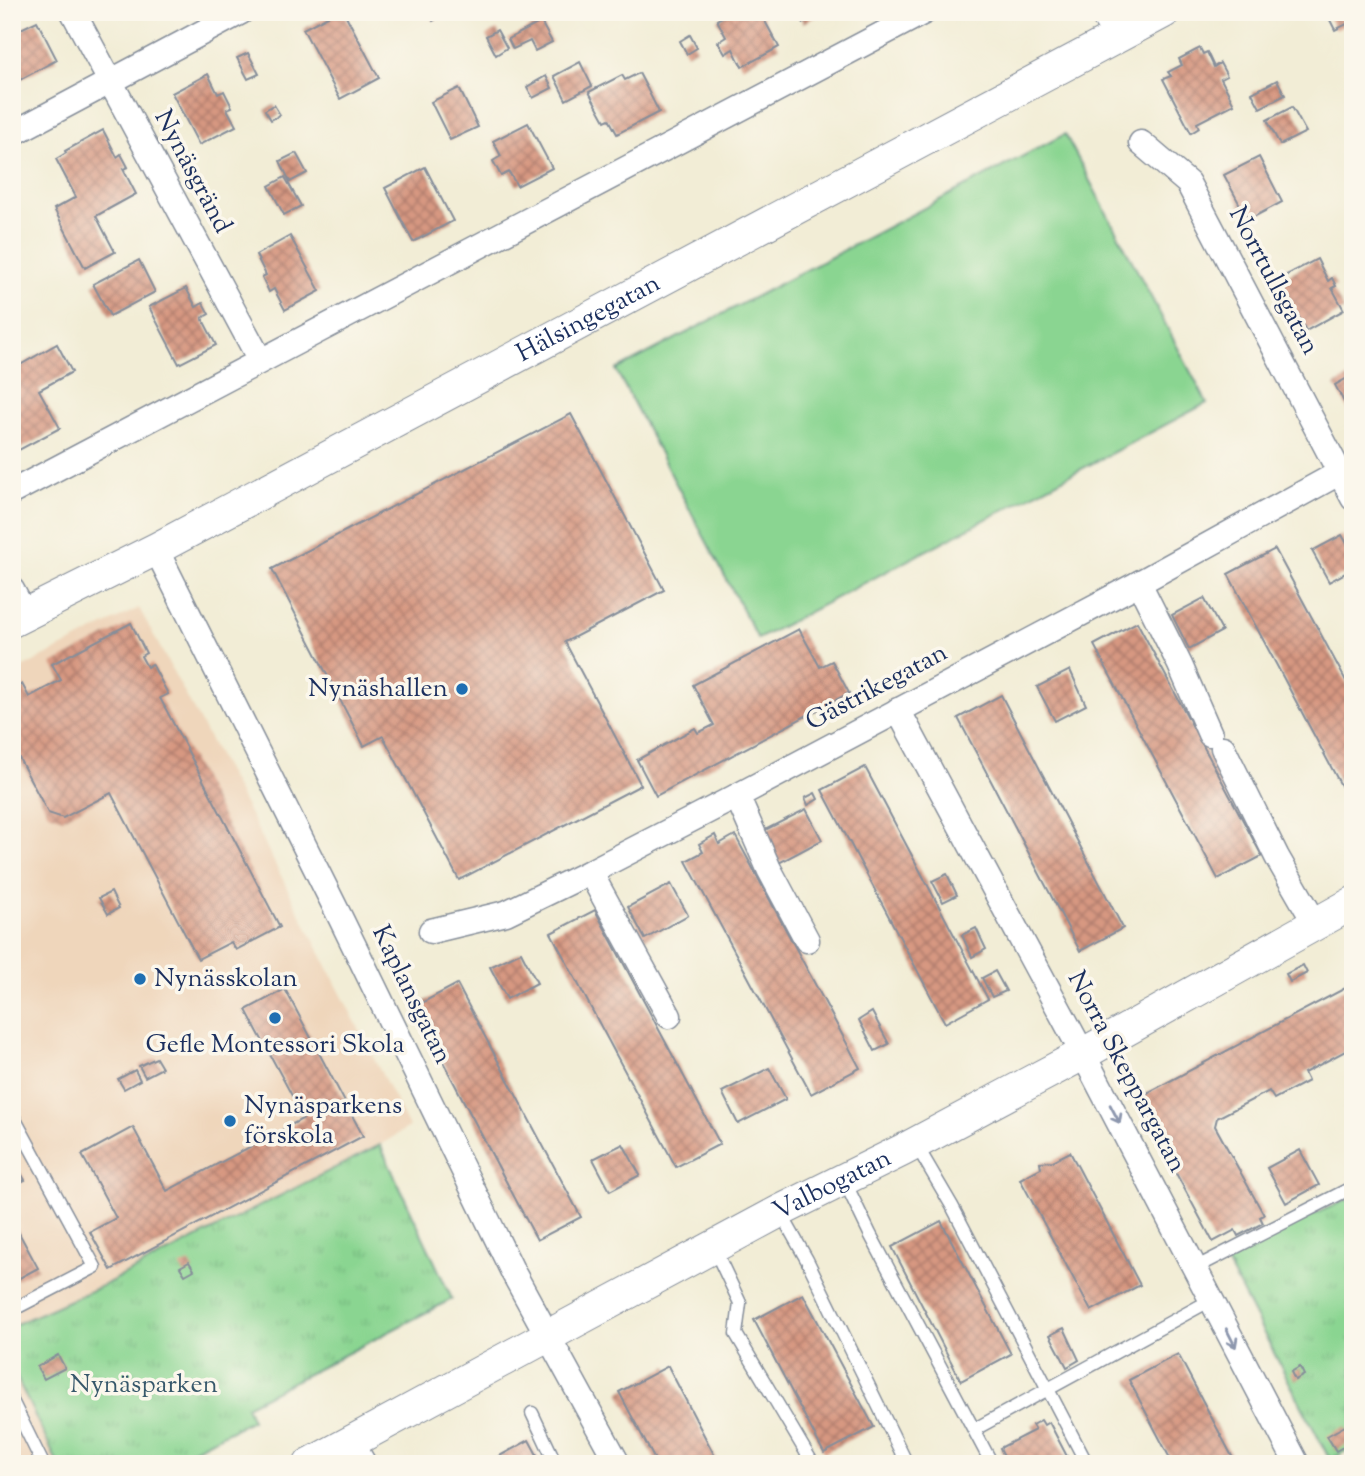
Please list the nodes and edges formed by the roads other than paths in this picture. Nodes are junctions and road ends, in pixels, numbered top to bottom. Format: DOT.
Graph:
graph roads {
  1 [pos="74,12"];
  2 [pos="241,12"];
  3 [pos="924,12"];
  4 [pos="1164,12"];
  5 [pos="1109,25"];
  6 [pos="110,83"];
  7 [pos="12,134"];
  8 [pos="1141,143"];
  9 [pos="260,360"];
  10 [pos="1339,473"];
  11 [pos="12,492"];
  12 [pos="1353,498"];
  13 [pos="156,549"];
  14 [pos="1139,583"];
  15 [pos="17,608"];
  16 [pos="898,710"];
  17 [pos="737,796"];
  18 [pos="590,872"];
  19 [pos="1353,903"];
  20 [pos="1315,923"];
  21 [pos="431,931"];
  22 [pos="807,940"];
  23 [pos="669,1016"];
  24 [pos="1083,1054"];
  25 [pos="12,1114"];
  26 [pos="915,1143"];
  27 [pos="844,1180"];
  28 [pos="1353,1187"];
  29 [pos="780,1211"];
  30 [pos="713,1248"];
  31 [pos="1195,1268"];
  32 [pos="1211,1300"];
  33 [pos="12,1310"];
  34 [pos="548,1336"];
  35 [pos="1048,1389"];
  36 [pos="12,1401"];
  37 [pos="531,1413"];
  38 [pos="975,1429"];
  39 [pos="364,1451"];
  40 [pos="43,1464"];
  41 [pos="310,1464"];
  42 [pos="556,1464"];
  43 [pos="618,1464"];
  44 [pos="813,1464"];
  45 [pos="907,1464"];
  46 [pos="992,1464"];
  47 [pos="1087,1464"];
  48 [pos="1297,1464"];
  1 -- 6 [label="street, Nynäsgränd"];
  2 -- 6 [label="street"];
  3 -- 9 [label="street"];
  4 -- 5 [label="street, Hälsingegatan"];
  5 -- 13 [label="street, Hälsingegatan"];
  6 -- 7 [label="street"];
  6 -- 9 [label="street, Nynäsgränd"];
  8 -- 10 [label="street, Norrtullsgatan"];
  9 -- 11 [label="street"];
  10 -- 12 [label="street, Norrtullsgatan"];
  10 -- 14 [label="street, Gästrikegatan"];
  13 -- 15 [label="street, Hälsingegatan"];
  13 -- 34 [label="street, Kaplansgatan"];
  14 -- 16 [label="street, Gästrikegatan"];
  14 -- 20 [label="street"];
  16 -- 17 [label="street, Gästrikegatan"];
  16 -- 24 [label="street, Norra Skeppargatan"];
  17 -- 18 [label="street, Gästrikegatan"];
  17 -- 22 [label="street"];
  18 -- 21 [label="street, Gästrikegatan"];
  18 -- 23 [label="street"];
  19 -- 20 [label="street, Valbogatan"];
  20 -- 24 [label="street, Valbogatan"];
  24 -- 26 [label="street, Valbogatan"];
  24 -- 31 [label="street, Norra Skeppargatan, one-way"];
  25 -- 33 [label="lane"];
  26 -- 27 [label="street, Valbogatan"];
  26 -- 35 [label="lane"];
  27 -- 29 [label="street, Valbogatan"];
  27 -- 38 [label="lane"];
  28 -- 31 [label="lane"];
  29 -- 30 [label="street, Valbogatan"];
  29 -- 45 [label="lane"];
  30 -- 34 [label="street, Valbogatan"];
  30 -- 44 [label="lane"];
  31 -- 32 [label="street, Norra Skeppargatan"];
  32 -- 35 [label="lane"];
  32 -- 48 [label="street, Norra Skeppargatan, one-way"];
  34 -- 39 [label="street, Valbogatan"];
  34 -- 43 [label="street, Kaplansgatan"];
  35 -- 38 [label="lane"];
  35 -- 47 [label="lane"];
  36 -- 40 [label="lane"];
  37 -- 42 [label="lane"];
  38 -- 46 [label="lane"];
  39 -- 41 [label="street, Valbogatan"];
}
